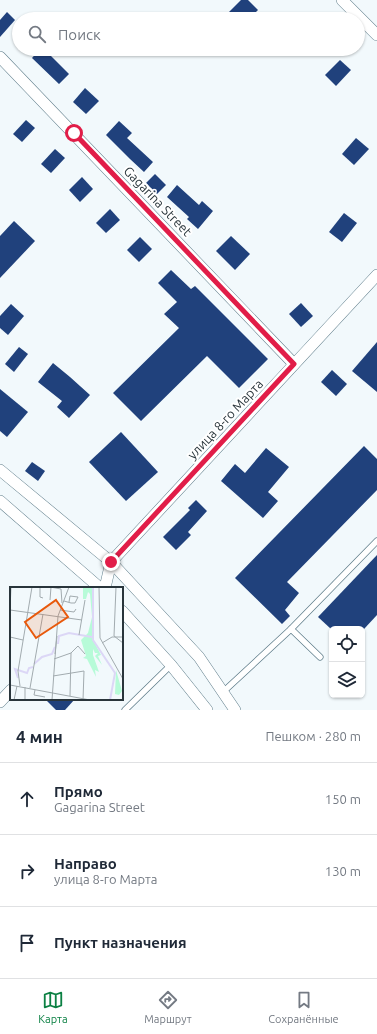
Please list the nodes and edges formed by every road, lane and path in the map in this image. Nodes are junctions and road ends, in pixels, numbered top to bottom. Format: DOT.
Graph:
graph roads {
  1 [pos="342,0"];
  2 [pos="354,12"];
  3 [pos="365,23"];
  4 [pos="377,35"];
  5 [pos="0,56"];
  6 [pos="377,275"];
  7 [pos="294,364"];
  8 [pos="0,470"];
  9 [pos="0,501"];
  10 [pos="377,540"];
  11 [pos="111,562"];
  12 [pos="99,587"];
  13 [pos="105,587"];
  14 [pos="123,612"];
  15 [pos="291,629"];
  16 [pos="320,657"];
  17 [pos="170,664"];
  18 [pos="10,691"];
  19 [pos="222,692"];
  20 [pos="0,702"];
  21 [pos="125,710"];
  22 [pos="207,710"];
  23 [pos="235,710"];
  1 -- 2 [label="street"];
  3 -- 4 [label="street"];
  5 -- 7 [label="street, Gagarina Street"];
  6 -- 7 [label="street, улица 8-го Марта"];
  7 -- 11 [label="street, улица 8-го Марта"];
  8 -- 11 [label="street"];
  9 -- 12 [label="street"];
  10 -- 15 [label="lane"];
  11 -- 13 [label="street, улица 8-го Марта"];
  11 -- 19 [label="street"];
  14 -- 17 [label="street"];
  15 -- 16 [label="lane"];
  15 -- 19 [label="lane"];
  17 -- 21 [label="lane"];
  17 -- 22 [label="street"];
  18 -- 20 [label="street"];
  19 -- 23 [label="street"];
}
